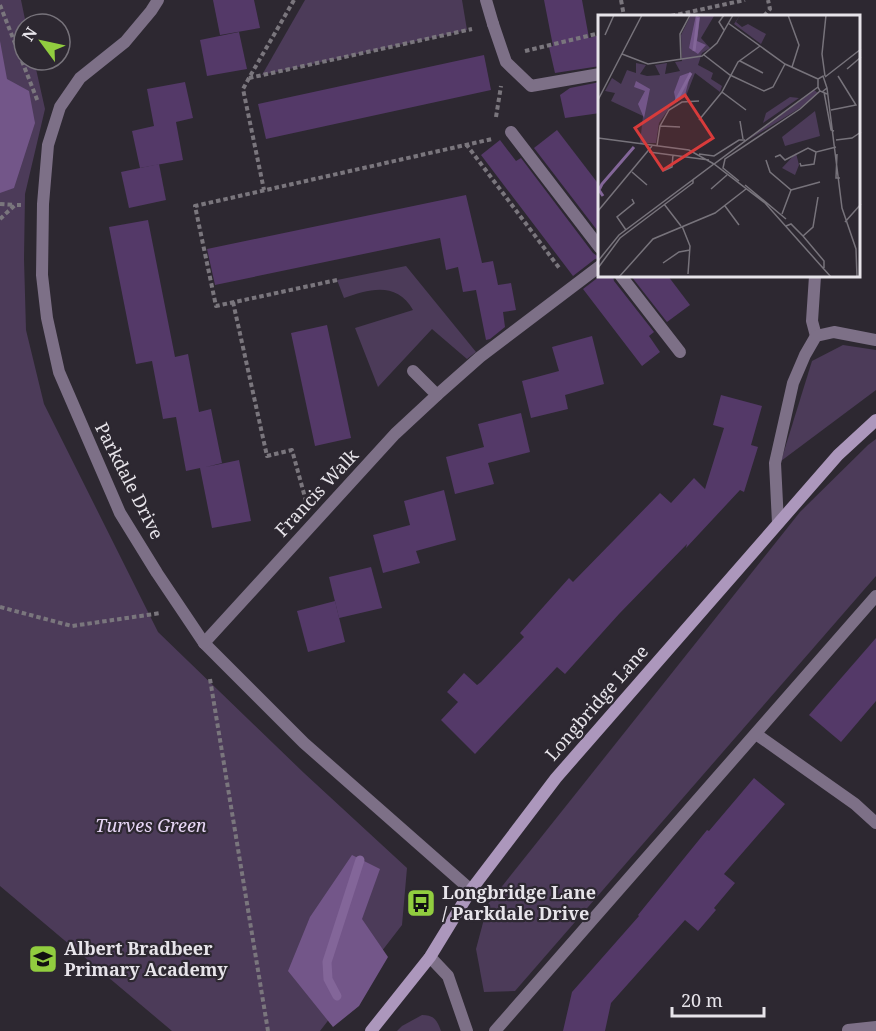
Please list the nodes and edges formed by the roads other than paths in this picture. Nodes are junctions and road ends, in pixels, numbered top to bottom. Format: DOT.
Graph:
graph roads {
  1 [pos="158,0"];
  2 [pos="486,0"];
  3 [pos="598,74"];
  4 [pos="511,132"];
  5 [pos="598,245"];
  6 [pos="598,268"];
  7 [pos="623,278"];
  8 [pos="815,278"];
  9 [pos="816,336"];
  10 [pos="876,340"];
  11 [pos="680,352"];
  12 [pos="413,371"];
  13 [pos="437,395"];
  14 [pos="876,420"];
  15 [pos="778,523"];
  16 [pos="876,596"];
  17 [pos="204,643"];
  18 [pos="756,734"];
  19 [pos="876,823"];
  20 [pos="471,890"];
  21 [pos="430,957"];
  22 [pos="876,1027"];
  23 [pos="848,1030"];
  24 [pos="371,1031"];
  25 [pos="467,1031"];
  26 [pos="495,1031"];
  1 -- 17 [label="street, Parkdale Drive"];
  2 -- 3 [label="street"];
  4 -- 5 [label="street"];
  6 -- 13 [label="street, Francis Walk"];
  7 -- 11 [label="street"];
  8 -- 9 [label="street"];
  9 -- 10 [label="street"];
  9 -- 15 [label="street"];
  12 -- 13 [label="street"];
  13 -- 17 [label="street, Francis Walk"];
  14 -- 15 [label="street, Longbridge Lane"];
  15 -- 20 [label="street, Longbridge Lane"];
  16 -- 18 [label="street"];
  17 -- 20 [label="street, Parkdale Drive"];
  18 -- 19 [label="street"];
  18 -- 26 [label="street"];
  20 -- 21 [label="street, Longbridge Lane"];
  21 -- 24 [label="street, Longbridge Lane"];
  21 -- 25 [label="street"];
  22 -- 23 [label="street"];
}
